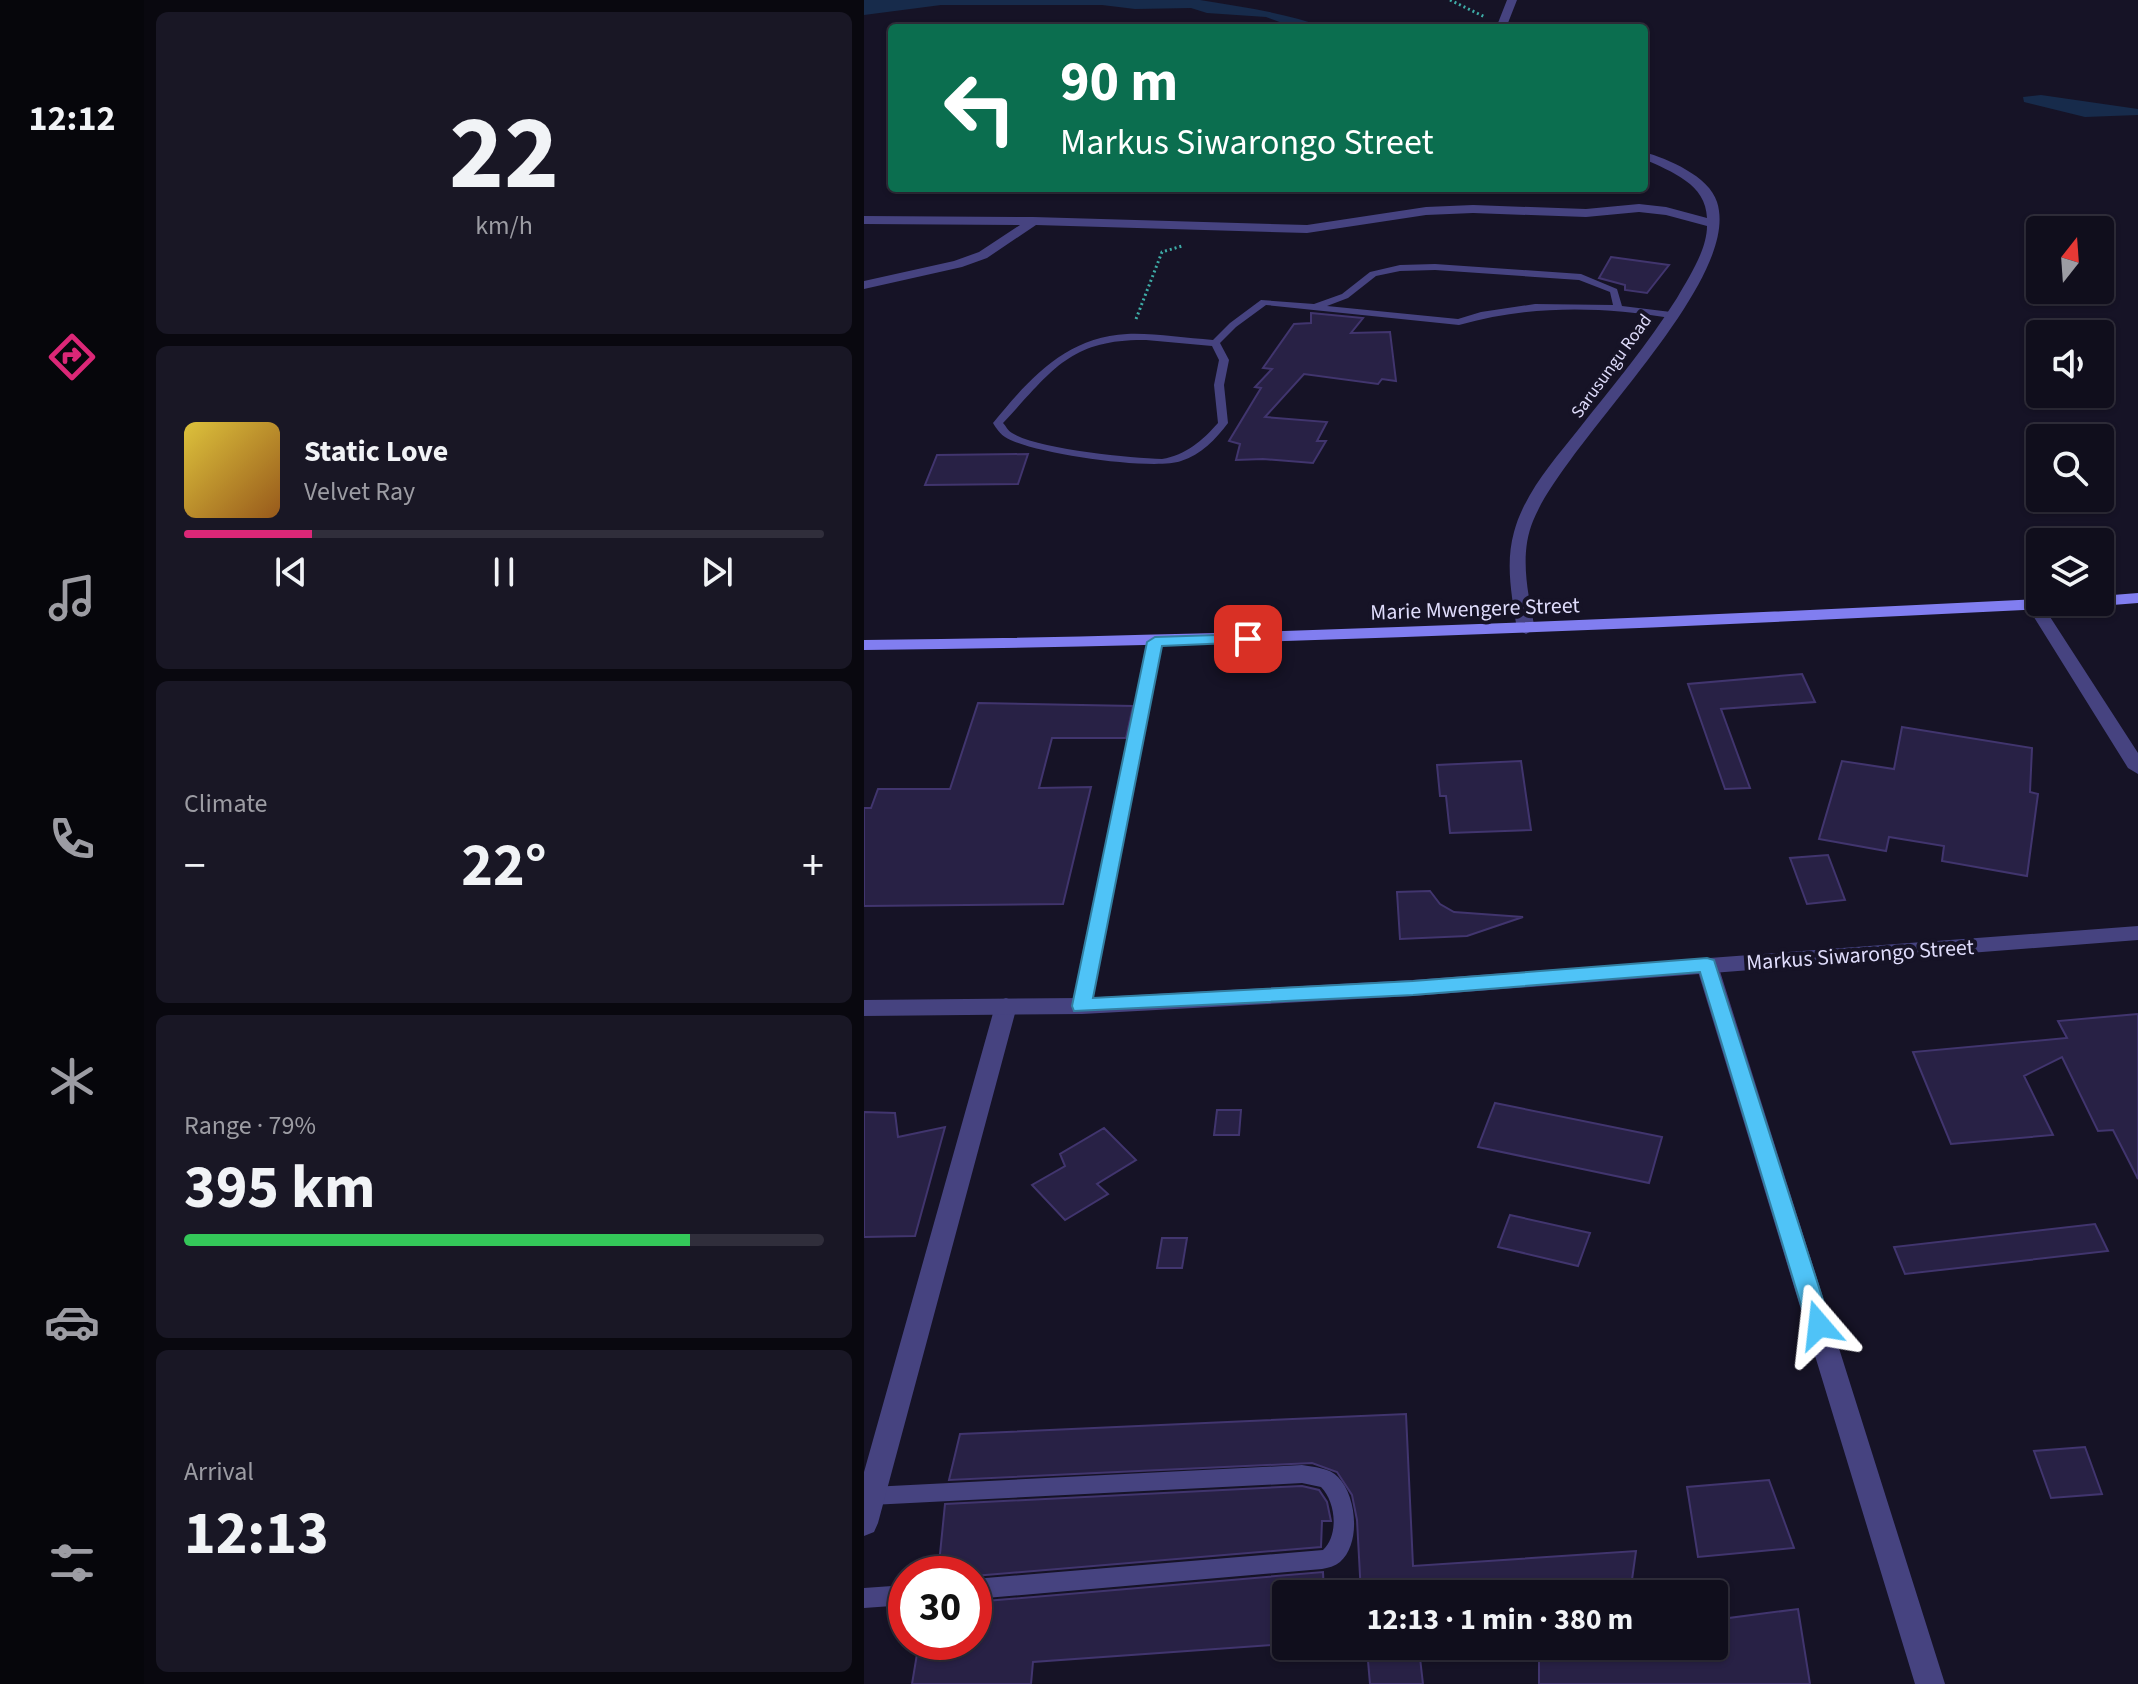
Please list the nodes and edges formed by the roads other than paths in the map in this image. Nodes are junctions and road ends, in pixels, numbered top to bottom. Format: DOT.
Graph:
graph roads {
  1 [pos="1512,0"];
  2 [pos="1503,24"];
  3 [pos="1648,157"];
  4 [pos="864,220"];
  5 [pos="1033,221"];
  6 [pos="1715,224"];
  7 [pos="864,285"];
  8 [pos="1315,308"];
  9 [pos="1618,309"];
  10 [pos="1671,315"];
  11 [pos="1215,343"];
  12 [pos="2138,598"];
  13 [pos="2114,600"];
  14 [pos="2026,606"];
  15 [pos="2041,616"];
  16 [pos="1526,629"];
  17 [pos="1155,642"];
  18 [pos="864,645"];
  19 [pos="2138,768"];
  20 [pos="2138,933"];
  21 [pos="1707,965"];
  22 [pos="1006,1006"];
  23 [pos="1082,1006"];
  24 [pos="864,1008"];
  25 [pos="871,1496"];
  26 [pos="864,1523"];
  27 [pos="992,1588"];
  28 [pos="888,1596"];
  29 [pos="864,1598"];
  30 [pos="1930,1684"];
  1 -- 2 [label="street"];
  3 -- 6 [label="street"];
  4 -- 5 [label="street"];
  5 -- 6 [label="street"];
  5 -- 7 [label="street"];
  6 -- 10 [label="street, Sarusungu Road"];
  8 -- 9 [label="lane"];
  8 -- 9 [label="lane"];
  8 -- 11 [label="lane"];
  9 -- 10 [label="lane"];
  10 -- 16 [label="street, Sarusungu Road"];
  11 -- 11 [label="lane"];
  12 -- 13 [label="main road"];
  14 -- 16 [label="main road, Marie Mwengere Street"];
  15 -- 19 [label="street"];
  16 -- 17 [label="main road, Marie Mwengere Street"];
  17 -- 18 [label="main road, Marie Mwengere Street"];
  17 -- 23 [label="lane"];
  20 -- 21 [label="street, Markus Siwarongo Street"];
  21 -- 23 [label="street, Markus Siwarongo Street"];
  21 -- 30 [label="street"];
  22 -- 23 [label="street, Markus Siwarongo Street"];
  22 -- 24 [label="street, Markus Siwarongo Street"];
  22 -- 25 [label="street"];
  25 -- 26 [label="street"];
  25 -- 27 [label="lane"];
  28 -- 29 [label="lane"];
}
